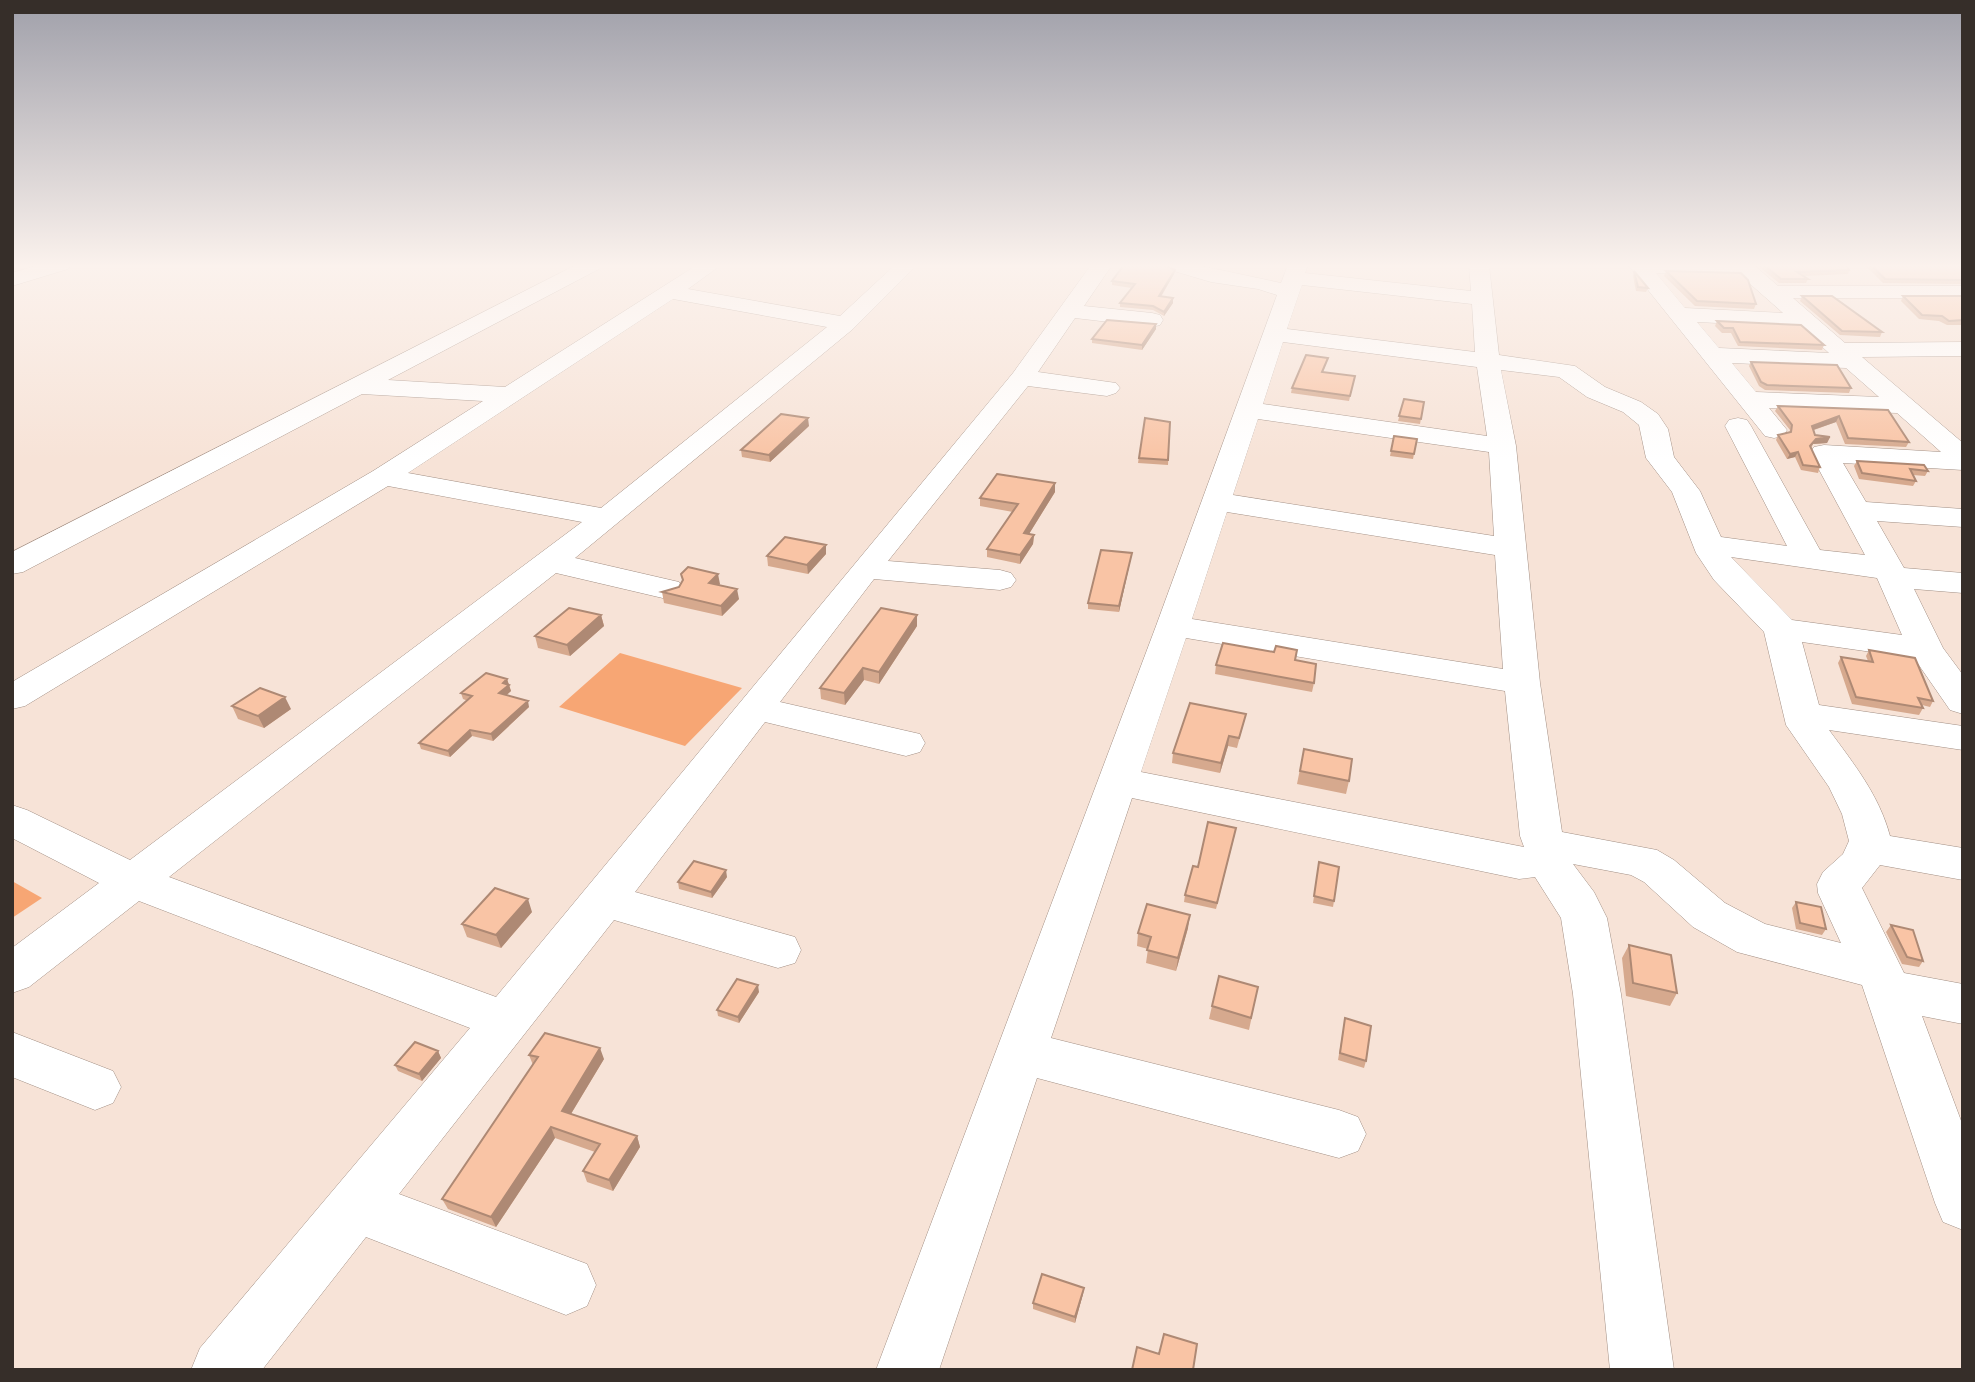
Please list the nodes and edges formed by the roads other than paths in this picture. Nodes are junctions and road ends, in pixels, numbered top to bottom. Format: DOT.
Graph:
graph roads {
  1 [pos="468,329"];
  2 [pos="612,329"];
  3 [pos="838,329"];
  4 [pos="1057,329"];
  5 [pos="1275,329"];
  6 [pos="1486,329"];
  7 [pos="1692,329"];
  8 [pos="1815,329"];
  9 [pos="1273,334"];
  10 [pos="1963,349"];
  11 [pos="1713,355"];
  12 [pos="1845,356"];
  13 [pos="1488,362"];
  14 [pos="1022,378"];
  15 [pos="360,386"];
  16 [pos="1107,388"];
  17 [pos="513,395"];
  18 [pos="1749,399"];
  19 [pos="1247,410"];
  20 [pos="1910,412"];
  21 [pos="1963,420"];
  22 [pos="1502,446"];
  23 [pos="1963,460"];
  24 [pos="383,477"];
  25 [pos="1215,500"];
  26 [pos="1855,510"];
  27 [pos="607,518"];
  28 [pos="1963,518"];
  29 [pos="1708,545"];
  30 [pos="1511,548"];
  31 [pos="1809,558"];
  32 [pos="552,562"];
  33 [pos="12,565"];
  34 [pos="865,569"];
  35 [pos="1891,575"];
  36 [pos="1000,580"];
  37 [pos="1963,583"];
  38 [pos="667,589"];
  39 [pos="1173,626"];
  40 [pos="1781,629"];
  41 [pos="1943,661"];
  42 [pos="1522,683"];
  43 [pos="12,698"];
  44 [pos="1963,702"];
  45 [pos="755,708"];
  46 [pos="1802,714"];
  47 [pos="1963,738"];
  48 [pos="906,743"];
  49 [pos="1117,781"];
  50 [pos="12,820"];
  51 [pos="1868,848"];
  52 [pos="1547,855"];
  53 [pos="1963,864"];
  54 [pos="136,882"];
  55 [pos="604,900"];
  56 [pos="778,950"];
  57 [pos="12,974"];
  58 [pos="1883,980"];
  59 [pos="1963,1004"];
  60 [pos="506,1021"];
  61 [pos="1020,1052"];
  62 [pos="12,1054"];
  63 [pos="95,1087"];
  64 [pos="1339,1134"];
  65 [pos="1963,1203"];
  66 [pos="357,1206"];
  67 [pos="566,1285"];
  68 [pos="222,1370"];
  69 [pos="907,1370"];
  70 [pos="1642,1370"];
  1 -- 15 [label="street"];
  2 -- 17 [label="street"];
  3 -- 27 [label="street"];
  4 -- 14 [label="street"];
  5 -- 9 [label="street"];
  6 -- 13 [label="street"];
  7 -- 11 [label="street"];
  8 -- 12 [label="street"];
  9 -- 13 [label="street"];
  9 -- 19 [label="street"];
  10 -- 12 [label="street"];
  11 -- 12 [label="street"];
  11 -- 18 [label="street"];
  12 -- 20 [label="street"];
  13 -- 22 [label="street"];
  13 -- 29 [label="street"];
  14 -- 16 [label="street"];
  14 -- 34 [label="street"];
  15 -- 17 [label="street"];
  15 -- 33 [label="street"];
  17 -- 24 [label="street"];
  18 -- 20 [label="street"];
  18 -- 31 [label="street"];
  19 -- 22 [label="street"];
  19 -- 25 [label="street"];
  20 -- 21 [label="street"];
  20 -- 23 [label="street"];
  22 -- 30 [label="street"];
  23 -- 26 [label="street"];
  24 -- 27 [label="street"];
  24 -- 43 [label="street"];
  25 -- 30 [label="street"];
  25 -- 39 [label="street"];
  26 -- 28 [label="street"];
  26 -- 35 [label="street"];
  27 -- 32 [label="street"];
  29 -- 31 [label="street"];
  29 -- 40 [label="street"];
  30 -- 42 [label="street"];
  31 -- 35 [label="street"];
  32 -- 38 [label="street"];
  32 -- 54 [label="street"];
  34 -- 36 [label="street"];
  34 -- 45 [label="street"];
  35 -- 37 [label="street"];
  35 -- 41 [label="street"];
  39 -- 42 [label="street"];
  39 -- 49 [label="street"];
  40 -- 41 [label="street"];
  40 -- 46 [label="street"];
  41 -- 44 [label="street"];
  42 -- 52 [label="street"];
  45 -- 48 [label="street"];
  45 -- 55 [label="street"];
  46 -- 47 [label="street"];
  46 -- 51 [label="street"];
  49 -- 52 [label="street"];
  49 -- 61 [label="street"];
  50 -- 54 [label="street"];
  51 -- 53 [label="street"];
  51 -- 58 [label="street"];
  52 -- 58 [label="street"];
  52 -- 70 [label="street"];
  54 -- 57 [label="street"];
  54 -- 60 [label="street"];
  55 -- 56 [label="street"];
  55 -- 60 [label="street"];
  58 -- 59 [label="street"];
  58 -- 65 [label="street"];
  60 -- 66 [label="street"];
  61 -- 64 [label="street"];
  61 -- 69 [label="street"];
  62 -- 63 [label="street"];
  66 -- 67 [label="lane"];
  66 -- 68 [label="street"];
}
